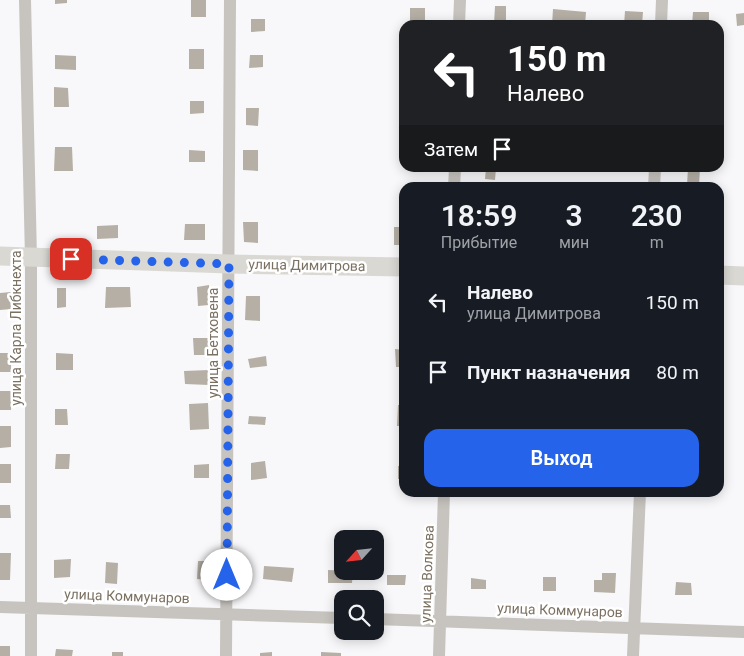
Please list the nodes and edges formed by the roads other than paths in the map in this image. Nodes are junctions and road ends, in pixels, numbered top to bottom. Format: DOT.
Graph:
graph roads {
  1 [pos="25,0"];
  2 [pos="230,0"];
  3 [pos="460,0"];
  4 [pos="662,0"];
  5 [pos="459,20"];
  6 [pos="661,20"];
  7 [pos="0,256"];
  8 [pos="31,258"];
  9 [pos="229,264"];
  10 [pos="399,267"];
  11 [pos="724,275"];
  12 [pos="744,276"];
  13 [pos="444,497"];
  14 [pos="640,497"];
  15 [pos="0,607"];
  16 [pos="31,608"];
  17 [pos="226,614"];
  18 [pos="334,618"];
  19 [pos="384,619"];
  20 [pos="440,621"];
  21 [pos="634,627"];
  22 [pos="744,632"];
  23 [pos="31,656"];
  24 [pos="226,656"];
  25 [pos="439,656"];
  26 [pos="633,656"];
  1 -- 8 [label="street, улица Карла Либкнехта"];
  2 -- 9 [label="street, улица Бетховена"];
  3 -- 5 [label="street"];
  4 -- 6 [label="street"];
  7 -- 8 [label="street, улица Димитрова"];
  8 -- 9 [label="street, улица Димитрова"];
  8 -- 16 [label="street, улица Карла Либкнехта"];
  9 -- 10 [label="street, улица Димитрова"];
  9 -- 17 [label="street, улица Бетховена"];
  11 -- 12 [label="street"];
  13 -- 20 [label="street, улица Волкова"];
  14 -- 21 [label="street"];
  15 -- 16 [label="street, улица Коммунаров"];
  16 -- 17 [label="street, улица Коммунаров"];
  16 -- 23 [label="street, улица Карла Либкнехта"];
  17 -- 18 [label="street, улица Коммунаров"];
  17 -- 24 [label="street, улица Бетховена"];
  19 -- 20 [label="street, улица Коммунаров"];
  20 -- 21 [label="street, улица Коммунаров"];
  20 -- 25 [label="street, улица Волкова"];
  21 -- 22 [label="street, улица Коммунаров"];
  21 -- 26 [label="street"];
}
